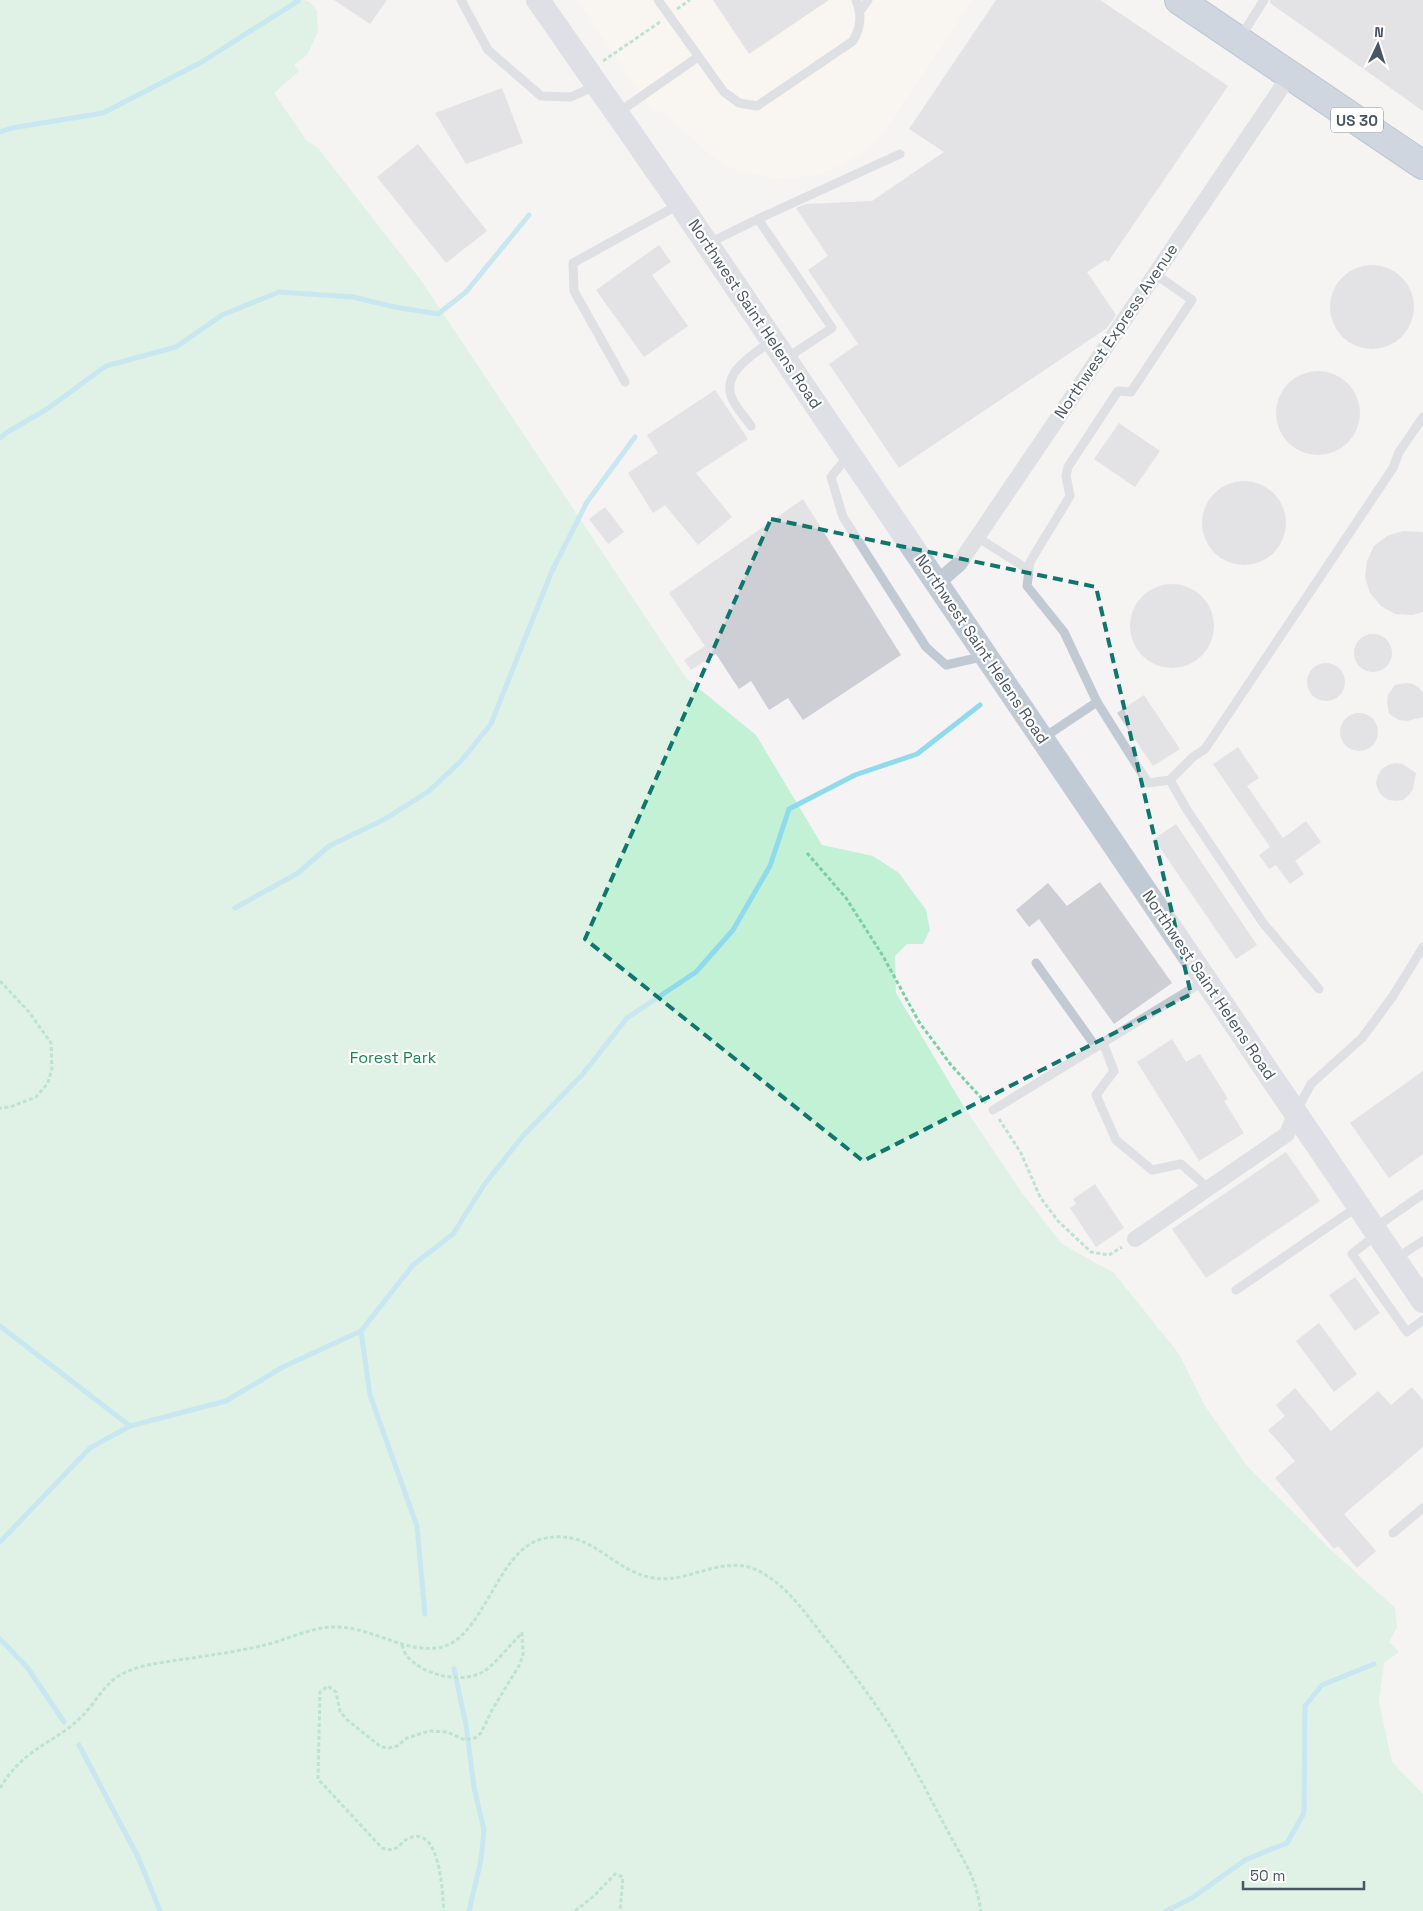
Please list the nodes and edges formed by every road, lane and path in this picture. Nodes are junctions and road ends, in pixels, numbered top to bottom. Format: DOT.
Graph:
graph roads {
  1 [pos="461,0"];
  2 [pos="538,0"];
  3 [pos="658,0"];
  4 [pos="690,0"];
  5 [pos="856,0"];
  6 [pos="868,0"];
  7 [pos="1179,0"];
  8 [pos="1264,0"];
  9 [pos="860,11"];
  10 [pos="669,15"];
  11 [pos="1239,41"];
  12 [pos="698,57"];
  13 [pos="1290,75"];
  14 [pos="593,78"];
  15 [pos="618,113"];
  16 [pos="900,154"];
  17 [pos="1423,165"];
  18 [pos="680,204"];
  19 [pos="758,219"];
  20 [pos="707,244"];
  21 [pos="1155,274"];
  22 [pos="772,340"];
  23 [pos="785,359"];
  24 [pos="625,382"];
  25 [pos="1423,417"];
  26 [pos="751,426"];
  27 [pos="850,454"];
  28 [pos="977,538"];
  29 [pos="1029,570"];
  30 [pos="938,584"];
  31 [pos="986,655"];
  32 [pos="1097,702"];
  33 [pos="1042,738"];
  34 [pos="1170,780"];
  35 [pos="806,853"];
  36 [pos="1423,948"];
  37 [pos="1036,963"];
  38 [pos="1206,980"];
  39 [pos="0,981"];
  40 [pos="1319,989"];
  41 [pos="1100,1045"];
  42 [pos="0,1108"];
  43 [pos="993,1110"];
  44 [pos="1296,1112"];
  45 [pos="1208,1188"];
  46 [pos="1423,1194"];
  47 [pos="1358,1206"];
  48 [pos="1376,1231"];
  49 [pos="1135,1239"];
  50 [pos="1423,1240"];
  51 [pos="1395,1259"];
  52 [pos="1236,1290"];
  53 [pos="1423,1301"];
  54 [pos="1423,1320"];
  55 [pos="1423,1508"];
  56 [pos="1393,1533"];
  57 [pos="402,1645"];
  58 [pos="0,1788"];
  59 [pos="444,1911"];
  60 [pos="575,1911"];
  61 [pos="620,1911"];
  62 [pos="981,1911"];
  1 -- 14 [label="lane"];
  2 -- 14 [label="main road, Northwest Saint Helens Road"];
  3 -- 10 [label="lane"];
  4 -- 10 [label="path"];
  5 -- 9 [label="lane"];
  6 -- 9 [label="lane"];
  7 -- 11 [label="highway, US 30"];
  8 -- 11 [label="lane"];
  9 -- 12 [label="lane"];
  10 -- 12 [label="lane"];
  10 -- 14 [label="path"];
  11 -- 13 [label="highway, US 30"];
  12 -- 15 [label="lane"];
  13 -- 17 [label="highway, US 30"];
  13 -- 21 [label="street, Northwest Express Avenue"];
  14 -- 15 [label="main road, Northwest Saint Helens Road"];
  15 -- 18 [label="main road, Northwest Saint Helens Road"];
  16 -- 19 [label="lane"];
  18 -- 20 [label="main road, Northwest Saint Helens Road"];
  18 -- 24 [label="lane"];
  19 -- 20 [label="lane"];
  19 -- 23 [label="lane"];
  20 -- 22 [label="main road, Northwest Saint Helens Road"];
  21 -- 28 [label="street, Northwest Express Avenue"];
  21 -- 29 [label="lane"];
  22 -- 23 [label="main road, Northwest Saint Helens Road"];
  22 -- 26 [label="lane"];
  23 -- 27 [label="main road, Northwest Saint Helens Road"];
  25 -- 34 [label="lane"];
  27 -- 30 [label="main road, Northwest Saint Helens Road"];
  27 -- 31 [label="lane"];
  28 -- 29 [label="lane"];
  28 -- 30 [label="street, Northwest Express Avenue"];
  29 -- 32 [label="lane"];
  30 -- 31 [label="main road, Northwest Saint Helens Road"];
  31 -- 33 [label="main road, Northwest Saint Helens Road"];
  32 -- 33 [label="lane"];
  32 -- 34 [label="lane"];
  33 -- 38 [label="main road, Northwest Saint Helens Road"];
  34 -- 40 [label="lane"];
  35 -- 43 [label="path"];
  36 -- 44 [label="lane"];
  37 -- 41 [label="lane"];
  38 -- 41 [label="lane"];
  38 -- 44 [label="main road, Northwest Saint Helens Road"];
  39 -- 42 [label="path"];
  41 -- 43 [label="lane"];
  41 -- 45 [label="lane"];
  43 -- 49 [label="path"];
  44 -- 45 [label="street"];
  44 -- 47 [label="main road, Northwest Saint Helens Road"];
  45 -- 49 [label="street"];
  46 -- 48 [label="lane"];
  47 -- 48 [label="main road, Northwest Saint Helens Road"];
  47 -- 52 [label="lane"];
  48 -- 51 [label="main road, Northwest Saint Helens Road"];
  48 -- 54 [label="lane"];
  50 -- 51 [label="lane"];
  51 -- 53 [label="main road, Northwest Saint Helens Road"];
  55 -- 56 [label="lane"];
  57 -- 58 [label="path"];
  57 -- 59 [label="path"];
  57 -- 62 [label="path"];
  60 -- 61 [label="path"];
}
